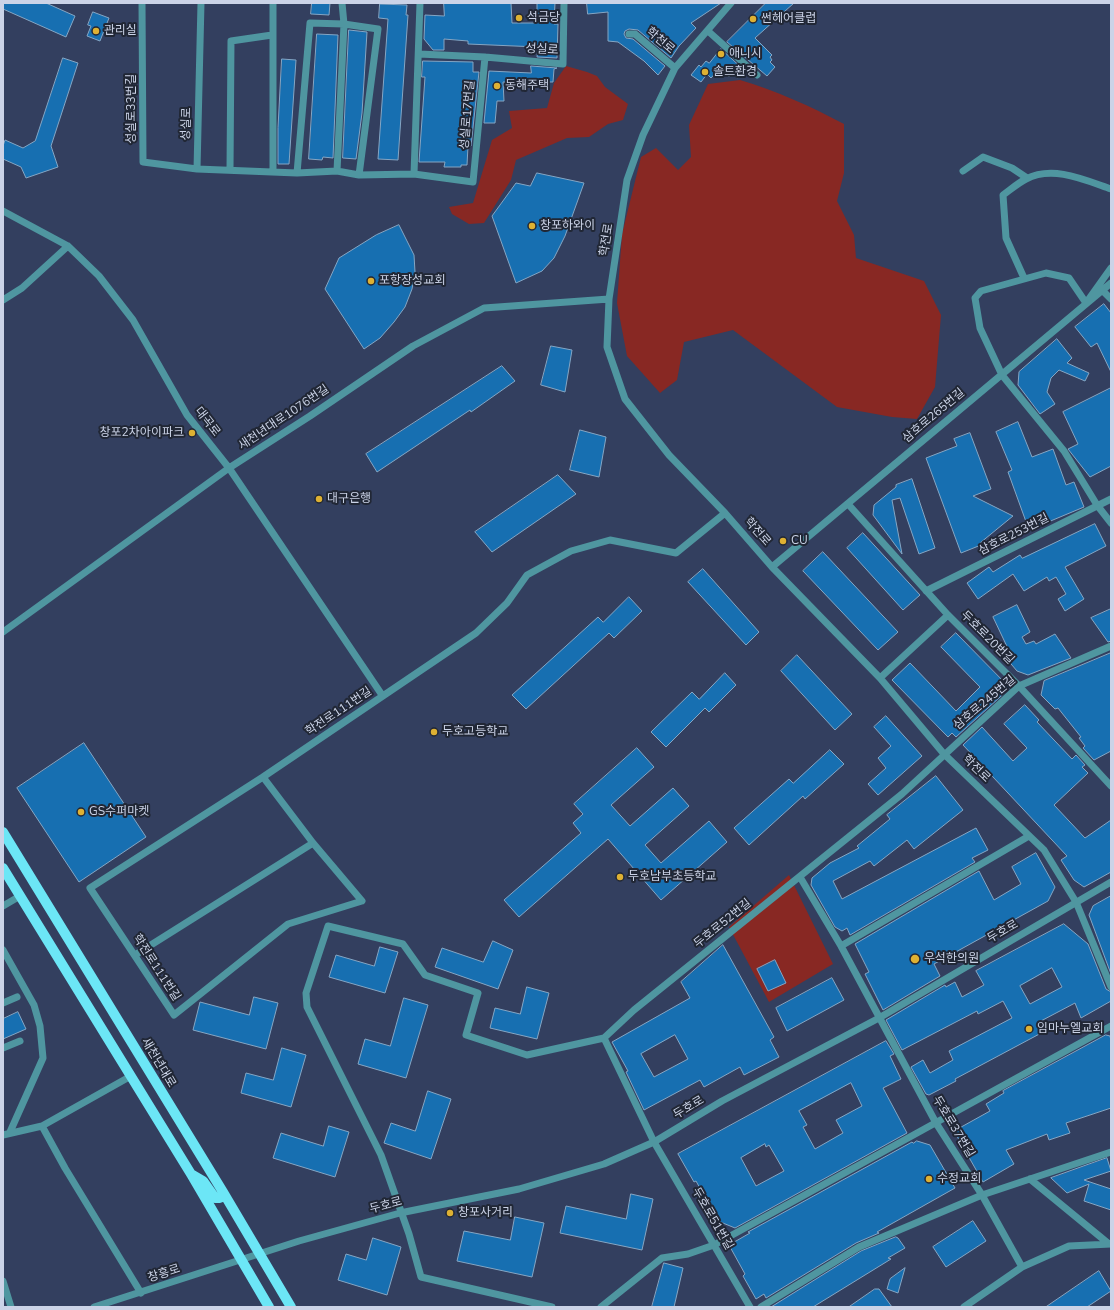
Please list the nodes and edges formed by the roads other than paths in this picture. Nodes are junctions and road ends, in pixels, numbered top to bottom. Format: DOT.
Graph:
graph roads {
  1 [pos="142,3"];
  2 [pos="201,3"];
  3 [pos="273,3"];
  4 [pos="342,3"];
  5 [pos="420,3"];
  6 [pos="564,3"];
  7 [pos="731,3"];
  8 [pos="344,24"];
  9 [pos="708,31"];
  10 [pos="629,34"];
  11 [pos="272,35"];
  12 [pos="420,54"];
  13 [pos="485,57"];
  14 [pos="675,68"];
  15 [pos="757,76"];
  16 [pos="196,169"];
  17 [pos="230,170"];
  18 [pos="273,171"];
  19 [pos="337,171"];
  20 [pos="962,171"];
  21 [pos="297,173"];
  22 [pos="414,174"];
  23 [pos="359,175"];
  24 [pos="1027,178"];
  25 [pos="1111,189"];
  26 [pos="3,211"];
  27 [pos="68,246"];
  28 [pos="1111,268"];
  29 [pos="1024,278"];
  30 [pos="1111,283"];
  31 [pos="1102,290"];
  32 [pos="609,299"];
  33 [pos="1111,299"];
  34 [pos="3,300"];
  35 [pos="1086,303"];
  36 [pos="1002,375"];
  37 [pos="229,468"];
  38 [pos="1111,498"];
  39 [pos="848,504"];
  40 [pos="1097,505"];
  41 [pos="725,513"];
  42 [pos="1111,523"];
  43 [pos="772,567"];
  44 [pos="926,591"];
  45 [pos="948,615"];
  46 [pos="3,632"];
  47 [pos="1111,646"];
  48 [pos="880,678"];
  49 [pos="1019,686"];
  50 [pos="382,695"];
  51 [pos="944,754"];
  52 [pos="1111,774"];
  53 [pos="263,777"];
  54 [pos="1104,778"];
  55 [pos="1111,786"];
  56 [pos="3,832"];
  57 [pos="1029,836"];
  58 [pos="313,843"];
  59 [pos="3,868"];
  60 [pos="800,877"];
  61 [pos="1111,882"];
  62 [pos="20,896"];
  63 [pos="1076,902"];
  64 [pos="3,906"];
  65 [pos="841,946"];
  66 [pos="3,950"];
  67 [pos="135,956"];
  68 [pos="1111,987"];
  69 [pos="17,997"];
  70 [pos="3,1003"];
  71 [pos="879,1018"];
  72 [pos="1111,1026"];
  73 [pos="604,1038"];
  74 [pos="20,1041"];
  75 [pos="3,1048"];
  76 [pos="131,1076"];
  77 [pos="936,1123"];
  78 [pos="42,1126"];
  79 [pos="6,1134"];
  80 [pos="654,1142"];
  81 [pos="1111,1152"];
  82 [pos="191,1174"];
  83 [pos="1030,1179"];
  84 [pos="223,1192"];
  85 [pos="982,1195"];
  86 [pos="400,1213"];
  87 [pos="1110,1244"];
  88 [pos="714,1245"];
  89 [pos="260,1253"];
  90 [pos="241,1259"];
  91 [pos="1022,1267"];
  92 [pos="3,1281"];
  93 [pos="141,1293"];
  94 [pos="11,1307"];
  95 [pos="94,1307"];
  96 [pos="269,1307"];
  97 [pos="291,1307"];
  98 [pos="552,1307"];
  99 [pos="601,1307"];
  100 [pos="750,1307"];
  101 [pos="761,1307"];
  102 [pos="964,1307"];
  1 -- 16 [label="street, 성실로33번길"];
  2 -- 16 [label="street, 성실로"];
  3 -- 11 [label="street"];
  4 -- 8 [label="street"];
  5 -- 12 [label="street"];
  6 -- 13 [label="street, 성실로"];
  7 -- 9 [label="street, 학전로"];
  8 -- 19 [label="street"];
  8 -- 21 [label="street"];
  8 -- 23 [label="street"];
  9 -- 14 [label="street, 학전로"];
  9 -- 15 [label="street"];
  10 -- 14 [label="street, 학천로"];
  11 -- 17 [label="street"];
  11 -- 18 [label="street"];
  12 -- 13 [label="street"];
  12 -- 22 [label="street"];
  13 -- 22 [label="street, 성실로17번길"];
  14 -- 32 [label="street, 학전로"];
  16 -- 17 [label="street"];
  17 -- 18 [label="street"];
  18 -- 21 [label="street"];
  19 -- 21 [label="street"];
  19 -- 23 [label="street, 성실로17번길"];
  20 -- 24 [label="street"];
  22 -- 23 [label="street, 성실로17번길"];
  24 -- 25 [label="street"];
  24 -- 29 [label="street"];
  26 -- 27 [label="street, 대곡로"];
  27 -- 34 [label="street"];
  27 -- 37 [label="street, 대곡로"];
  28 -- 35 [label="street"];
  29 -- 35 [label="street"];
  29 -- 36 [label="street"];
  30 -- 31 [label="street, 삼호로265번길"];
  31 -- 33 [label="street"];
  31 -- 35 [label="street, 삼호로265번길"];
  32 -- 37 [label="street, 새천년대로1076번길"];
  32 -- 41 [label="street, 학전로"];
  35 -- 36 [label="street, 삼호로265번길"];
  36 -- 39 [label="street, 삼호로265번길"];
  36 -- 40 [label="street"];
  37 -- 46 [label="street, 새천년대로1076번길"];
  37 -- 50 [label="street, 대곡로"];
  38 -- 40 [label="street, 삼호로253번길"];
  39 -- 43 [label="street, 삼호로265번길"];
  39 -- 44 [label="street, 두호로20번길"];
  40 -- 42 [label="street"];
  40 -- 44 [label="street, 삼호로253번길"];
  41 -- 43 [label="street, 학전로"];
  41 -- 50 [label="street, 학전로111번길"];
  43 -- 48 [label="street, 학전로"];
  44 -- 45 [label="street, 두호로20번길"];
  45 -- 48 [label="street"];
  45 -- 49 [label="street, 두호로20번길"];
  47 -- 49 [label="street, 삼호로245번길"];
  48 -- 51 [label="street, 학전로"];
  49 -- 51 [label="street, 삼호로245번길"];
  49 -- 54 [label="street, 두호로20번길"];
  50 -- 53 [label="street, 학전로111번길"];
  51 -- 57 [label="street, 학전로"];
  51 -- 60 [label="street, 두호로52번길"];
  52 -- 54 [label="street"];
  53 -- 58 [label="street"];
  53 -- 67 [label="street, 학전로111번길"];
  54 -- 55 [label="street, 두호로20번길"];
  56 -- 84 [label="main road, 새천년대로"];
  57 -- 63 [label="street, 학전로"];
  57 -- 65 [label="street"];
  58 -- 67 [label="street"];
  58 -- 67 [label="street, 학전로111번길"];
  59 -- 62 [label="main road"];
  60 -- 65 [label="street, 두호로37번길"];
  60 -- 73 [label="street, 두호로52번길"];
  61 -- 63 [label="street, 두호로"];
  62 -- 64 [label="street"];
  62 -- 76 [label="main road"];
  63 -- 68 [label="street, 학전로"];
  63 -- 71 [label="street, 두호로"];
  65 -- 71 [label="street, 두호로37번길"];
  66 -- 79 [label="street"];
  69 -- 70 [label="street"];
  71 -- 77 [label="street, 두호로37번길"];
  71 -- 80 [label="street, 두호로"];
  72 -- 77 [label="street"];
  73 -- 80 [label="street"];
  73 -- 86 [label="street"];
  74 -- 75 [label="street"];
  76 -- 78 [label="street"];
  76 -- 82 [label="main road"];
  77 -- 85 [label="street, 두호로37번길"];
  77 -- 88 [label="street"];
  78 -- 79 [label="street"];
  78 -- 93 [label="street"];
  80 -- 86 [label="street, 두호로"];
  80 -- 88 [label="street, 두호로51번길"];
  81 -- 83 [label="street"];
  82 -- 84 [label="main road"];
  82 -- 90 [label="main road"];
  83 -- 85 [label="street"];
  83 -- 87 [label="street"];
  84 -- 89 [label="main road, 새천년대로"];
  85 -- 91 [label="street, 두호로37번길"];
  85 -- 101 [label="street"];
  86 -- 89 [label="street, 두호로"];
  86 -- 98 [label="street"];
  87 -- 91 [label="street"];
  88 -- 99 [label="street"];
  88 -- 100 [label="street, 두호로51번길"];
  89 -- 90 [label="street, 두호로"];
  89 -- 97 [label="main road, 새천년대로"];
  90 -- 93 [label="street, 창흥로"];
  90 -- 96 [label="main road"];
  91 -- 102 [label="street"];
  92 -- 94 [label="street"];
  93 -- 95 [label="street, 창흥로"];
}
